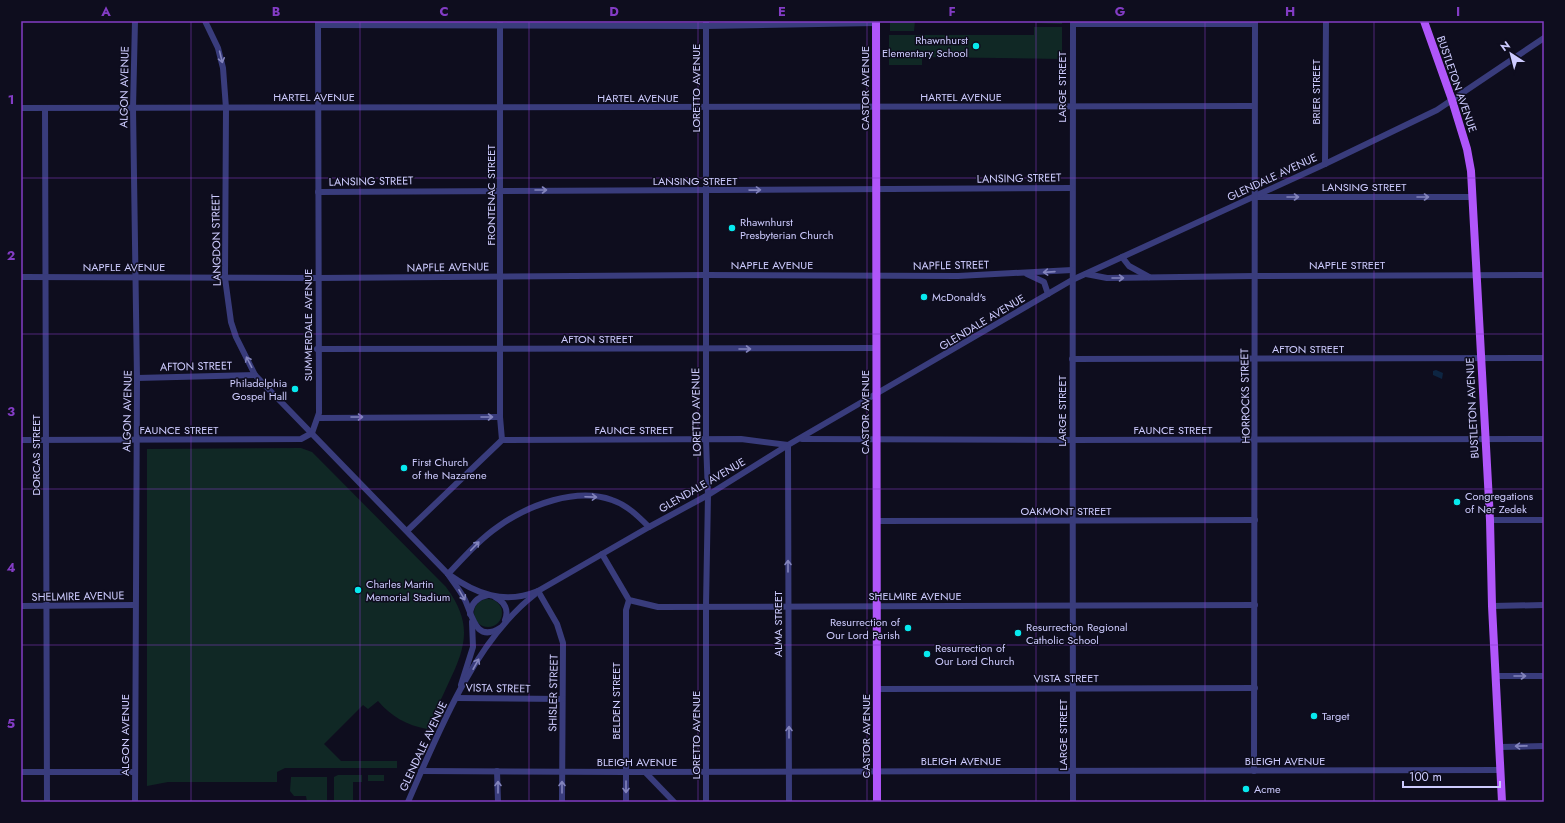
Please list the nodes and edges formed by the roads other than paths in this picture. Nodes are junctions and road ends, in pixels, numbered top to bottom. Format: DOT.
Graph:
graph roads {
  1 [pos="135,21"];
  2 [pos="205,21"];
  3 [pos="1326,21"];
  4 [pos="1424,21"];
  5 [pos="876,22"];
  6 [pos="1073,22"];
  7 [pos="1255,22"];
  8 [pos="318,23"];
  9 [pos="500,23"];
  10 [pos="706,23"];
  11 [pos="1544,38"];
  12 [pos="1452,100"];
  13 [pos="876,106"];
  14 [pos="1072,106"];
  15 [pos="1254,106"];
  16 [pos="500,107"];
  17 [pos="21,108"];
  18 [pos="45,108"];
  19 [pos="133,108"];
  20 [pos="226,108"];
  21 [pos="317,108"];
  22 [pos="706,108"];
  23 [pos="1325,164"];
  24 [pos="1072,188"];
  25 [pos="876,189"];
  26 [pos="502,190"];
  27 [pos="707,191"];
  28 [pos="318,192"];
  29 [pos="1254,197"];
  30 [pos="1473,197"];
  31 [pos="1122,257"];
  32 [pos="1072,270"];
  33 [pos="1026,273"];
  34 [pos="1086,274"];
  35 [pos="706,275"];
  36 [pos="1478,275"];
  37 [pos="1544,275"];
  38 [pos="134,276"];
  39 [pos="876,276"];
  40 [pos="1255,276"];
  41 [pos="21,277"];
  42 [pos="501,277"];
  43 [pos="46,278"];
  44 [pos="225,278"];
  45 [pos="317,278"];
  46 [pos="1150,278"];
  47 [pos="1072,280"];
  48 [pos="1048,294"];
  49 [pos="876,348"];
  50 [pos="317,349"];
  51 [pos="502,349"];
  52 [pos="706,349"];
  53 [pos="1544,358"];
  54 [pos="1072,359"];
  55 [pos="1254,359"];
  56 [pos="1480,359"];
  57 [pos="255,375"];
  58 [pos="137,378"];
  59 [pos="877,395"];
  60 [pos="500,417"];
  61 [pos="318,418"];
  62 [pos="312,433"];
  63 [pos="876,438"];
  64 [pos="802,439"];
  65 [pos="1485,439"];
  66 [pos="1544,439"];
  67 [pos="21,440"];
  68 [pos="46,440"];
  69 [pos="502,440"];
  70 [pos="706,440"];
  71 [pos="1071,440"];
  72 [pos="1256,440"];
  73 [pos="136,441"];
  74 [pos="788,445"];
  75 [pos="708,495"];
  76 [pos="1255,520"];
  77 [pos="1490,520"];
  78 [pos="1544,520"];
  79 [pos="876,521"];
  80 [pos="1073,521"];
  81 [pos="649,527"];
  82 [pos="407,531"];
  83 [pos="602,554"];
  84 [pos="448,574"];
  85 [pos="538,591"];
  86 [pos="491,596"];
  87 [pos="629,600"];
  88 [pos="135,605"];
  89 [pos="706,605"];
  90 [pos="788,605"];
  91 [pos="1255,605"];
  92 [pos="1544,605"];
  93 [pos="21,606"];
  94 [pos="46,606"];
  95 [pos="876,606"];
  96 [pos="1492,606"];
  97 [pos="1072,607"];
  98 [pos="472,621"];
  99 [pos="501,626"];
  100 [pos="1495,676"];
  101 [pos="1544,676"];
  102 [pos="1073,688"];
  103 [pos="1255,688"];
  104 [pos="877,689"];
  105 [pos="457,698"];
  106 [pos="562,699"];
  107 [pos="1544,746"];
  108 [pos="1499,747"];
  109 [pos="1500,770"];
  110 [pos="421,771"];
  111 [pos="497,771"];
  112 [pos="562,771"];
  113 [pos="789,771"];
  114 [pos="877,771"];
  115 [pos="1073,771"];
  116 [pos="1254,771"];
  117 [pos="21,772"];
  118 [pos="47,772"];
  119 [pos="134,772"];
  120 [pos="626,772"];
  121 [pos="645,772"];
  122 [pos="706,772"];
  123 [pos="47,802"];
  124 [pos="135,802"];
  125 [pos="408,802"];
  126 [pos="498,802"];
  127 [pos="562,802"];
  128 [pos="626,802"];
  129 [pos="674,802"];
  130 [pos="706,802"];
  131 [pos="790,802"];
  132 [pos="877,802"];
  133 [pos="1073,802"];
  134 [pos="1502,802"];
  1 -- 19 [label="street, ALGON AVENUE"];
  2 -- 20 [label="street, LANGDON STREET, one-way"];
  3 -- 23 [label="street, BRIER STREET"];
  4 -- 12 [label="main road, BUSTLETON AVENUE"];
  5 -- 10 [label="street"];
  5 -- 13 [label="main road, CASTOR AVENUE"];
  6 -- 7 [label="street"];
  6 -- 14 [label="street, LARGE STREET"];
  7 -- 15 [label="street, HORROCKS STREET"];
  8 -- 9 [label="street"];
  8 -- 21 [label="street, SUMMERDALE AVENUE"];
  9 -- 10 [label="street"];
  9 -- 16 [label="street, FRONTENAC STREET"];
  10 -- 22 [label="street, LORETTO AVENUE"];
  11 -- 12 [label="street"];
  12 -- 23 [label="street, GLENDALE AVENUE"];
  12 -- 30 [label="main road, BUSTLETON AVENUE"];
  13 -- 14 [label="street, HARTEL AVENUE"];
  13 -- 22 [label="street, HARTEL AVENUE"];
  13 -- 25 [label="main road, CASTOR AVENUE"];
  14 -- 15 [label="street, HARTEL AVENUE"];
  14 -- 24 [label="street, LARGE STREET"];
  15 -- 29 [label="street, HORROCKS STREET"];
  16 -- 21 [label="street, HARTEL AVENUE"];
  16 -- 22 [label="street, HARTEL AVENUE"];
  16 -- 26 [label="street, FRONTENAC STREET"];
  17 -- 18 [label="street, HARTEL AVENUE"];
  18 -- 19 [label="street, HARTEL AVENUE"];
  18 -- 43 [label="street, DORCAS STREET"];
  19 -- 20 [label="street, HARTEL AVENUE"];
  19 -- 38 [label="street, ALGON AVENUE"];
  20 -- 21 [label="street, HARTEL AVENUE"];
  20 -- 44 [label="street, LANGDON STREET"];
  21 -- 28 [label="street, SUMMERDALE AVENUE"];
  22 -- 27 [label="street, LORETTO AVENUE"];
  23 -- 29 [label="street, GLENDALE AVENUE"];
  24 -- 25 [label="street, LANSING STREET"];
  24 -- 32 [label="street, LARGE STREET"];
  27 -- 25 [label="street, LANSING STREET, one-way"];
  25 -- 39 [label="main road, CASTOR AVENUE"];
  26 -- 27 [label="street, LANSING STREET, one-way"];
  26 -- 28 [label="street, LANSING STREET"];
  26 -- 42 [label="street, FRONTENAC STREET"];
  27 -- 35 [label="street, LORETTO AVENUE"];
  28 -- 45 [label="street, SUMMERDALE AVENUE"];
  29 -- 30 [label="street, LANSING STREET, one-way"];
  29 -- 31 [label="street, GLENDALE AVENUE"];
  29 -- 40 [label="street, HORROCKS STREET"];
  30 -- 36 [label="main road, BUSTLETON AVENUE"];
  31 -- 34 [label="street, GLENDALE AVENUE"];
  31 -- 46 [label="street"];
  32 -- 33 [label="street, NAPFLE STREET, one-way"];
  32 -- 47 [label="street, LARGE STREET"];
  33 -- 39 [label="street, NAPFLE STREET"];
  33 -- 48 [label="street, NAPFLE STREET"];
  34 -- 46 [label="street, NAPFLE STREET, one-way"];
  34 -- 47 [label="street, GLENDALE AVENUE"];
  35 -- 39 [label="street, NAPFLE AVENUE"];
  35 -- 42 [label="street, NAPFLE AVENUE"];
  35 -- 52 [label="street, LORETTO AVENUE"];
  36 -- 37 [label="street, NAPFLE STREET"];
  36 -- 40 [label="street, NAPFLE STREET"];
  36 -- 56 [label="main road, BUSTLETON AVENUE"];
  38 -- 43 [label="street, NAPFLE AVENUE"];
  38 -- 44 [label="street, NAPFLE AVENUE"];
  38 -- 58 [label="street, ALGON AVENUE"];
  39 -- 49 [label="main road, CASTOR AVENUE"];
  40 -- 46 [label="street, NAPFLE STREET"];
  40 -- 55 [label="street, HORROCKS STREET"];
  41 -- 43 [label="street, NAPFLE AVENUE"];
  42 -- 45 [label="street, NAPFLE AVENUE"];
  42 -- 51 [label="street, FRONTENAC STREET"];
  43 -- 68 [label="street, DORCAS STREET"];
  44 -- 45 [label="street, NAPFLE AVENUE"];
  57 -- 44 [label="street, LANGDON STREET, one-way"];
  45 -- 50 [label="street, SUMMERDALE AVENUE"];
  47 -- 48 [label="street, GLENDALE AVENUE"];
  47 -- 54 [label="street, LARGE STREET"];
  48 -- 59 [label="street, GLENDALE AVENUE"];
  52 -- 49 [label="street, AFTON STREET, one-way"];
  49 -- 59 [label="main road, CASTOR AVENUE"];
  50 -- 51 [label="street, AFTON STREET"];
  50 -- 61 [label="street, SUMMERDALE AVENUE"];
  51 -- 52 [label="street, AFTON STREET"];
  51 -- 60 [label="street, FRONTENAC STREET"];
  52 -- 70 [label="street, LORETTO AVENUE"];
  53 -- 56 [label="street, AFTON STREET"];
  54 -- 55 [label="street, AFTON STREET"];
  54 -- 71 [label="street, LARGE STREET"];
  55 -- 56 [label="street, AFTON STREET"];
  55 -- 72 [label="street, HORROCKS STREET"];
  56 -- 65 [label="main road, BUSTLETON AVENUE"];
  57 -- 58 [label="street, AFTON STREET"];
  57 -- 62 [label="street, LANGDON STREET"];
  58 -- 73 [label="street, ALGON AVENUE"];
  59 -- 63 [label="main road, CASTOR AVENUE"];
  59 -- 64 [label="street, GLENDALE AVENUE"];
  61 -- 60 [label="street, one-way"];
  60 -- 69 [label="street, FRONTENAC STREET"];
  61 -- 62 [label="street, SUMMERDALE AVENUE"];
  62 -- 73 [label="street, FAUNCE STREET"];
  62 -- 82 [label="street"];
  63 -- 64 [label="street, FAUNCE STREET"];
  63 -- 71 [label="street, FAUNCE STREET"];
  63 -- 79 [label="main road, CASTOR AVENUE"];
  64 -- 74 [label="street, GLENDALE AVENUE"];
  65 -- 66 [label="street, FAUNCE STREET"];
  65 -- 72 [label="street, FAUNCE STREET"];
  65 -- 77 [label="main road, BUSTLETON AVENUE"];
  67 -- 68 [label="street, FAUNCE STREET"];
  68 -- 73 [label="street, FAUNCE STREET"];
  68 -- 94 [label="street, DORCAS STREET"];
  69 -- 70 [label="street, FAUNCE STREET"];
  69 -- 82 [label="street"];
  70 -- 74 [label="street, FAUNCE STREET"];
  70 -- 75 [label="street, LORETTO AVENUE"];
  71 -- 72 [label="street, FAUNCE STREET"];
  71 -- 80 [label="street, LARGE STREET"];
  72 -- 76 [label="street, HORROCKS STREET"];
  73 -- 88 [label="street, ALGON AVENUE"];
  74 -- 75 [label="street, GLENDALE AVENUE"];
  90 -- 74 [label="street, ALMA STREET, one-way"];
  75 -- 81 [label="street, GLENDALE AVENUE"];
  75 -- 89 [label="street, LORETTO AVENUE"];
  76 -- 80 [label="street, OAKMONT STREET"];
  76 -- 91 [label="street, HORROCKS STREET"];
  77 -- 78 [label="street"];
  77 -- 96 [label="main road, BUSTLETON AVENUE"];
  79 -- 80 [label="street, OAKMONT STREET"];
  79 -- 95 [label="main road, CASTOR AVENUE"];
  80 -- 97 [label="street, LARGE STREET"];
  81 -- 83 [label="street, GLENDALE AVENUE"];
  84 -- 81 [label="street, one-way"];
  82 -- 84 [label="street"];
  83 -- 85 [label="street, GLENDALE AVENUE"];
  83 -- 87 [label="street"];
  84 -- 86 [label="street"];
  84 -- 98 [label="street, one-way"];
  85 -- 86 [label="street, GLENDALE AVENUE"];
  85 -- 99 [label="street, GLENDALE AVENUE"];
  85 -- 106 [label="street, SHISLER STREET"];
  86 -- 98 [label="street, GLENDALE AVENUE"];
  86 -- 99 [label="street"];
  87 -- 89 [label="street, SHELMIRE AVENUE"];
  87 -- 120 [label="street, BELDEN STREET"];
  88 -- 94 [label="street, SHELMIRE AVENUE"];
  88 -- 119 [label="street, ALGON AVENUE"];
  89 -- 90 [label="street, SHELMIRE AVENUE"];
  89 -- 122 [label="street, LORETTO AVENUE"];
  90 -- 95 [label="street, SHELMIRE AVENUE"];
  113 -- 90 [label="street, ALMA STREET, one-way"];
  91 -- 97 [label="street, SHELMIRE AVENUE"];
  91 -- 103 [label="street, HORROCKS STREET"];
  92 -- 96 [label="street"];
  93 -- 94 [label="street, SHELMIRE AVENUE"];
  94 -- 118 [label="street, DORCAS STREET"];
  95 -- 97 [label="street, SHELMIRE AVENUE"];
  95 -- 104 [label="main road, CASTOR AVENUE"];
  96 -- 100 [label="main road, BUSTLETON AVENUE"];
  97 -- 102 [label="street, LARGE STREET"];
  98 -- 99 [label="street"];
  98 -- 105 [label="street, GLENDALE AVENUE"];
  105 -- 99 [label="street, GLENDALE AVENUE, one-way"];
  100 -- 101 [label="street, one-way"];
  100 -- 108 [label="main road, BUSTLETON AVENUE"];
  102 -- 103 [label="street, VISTA STREET"];
  102 -- 104 [label="street, VISTA STREET"];
  102 -- 115 [label="street, LARGE STREET"];
  103 -- 116 [label="street, HORROCKS STREET"];
  104 -- 114 [label="main road, CASTOR AVENUE"];
  105 -- 106 [label="street, VISTA STREET"];
  105 -- 110 [label="street, GLENDALE AVENUE"];
  106 -- 112 [label="street, SHISLER STREET"];
  107 -- 108 [label="street, one-way"];
  108 -- 109 [label="main road, BUSTLETON AVENUE"];
  109 -- 116 [label="street, BLEIGH AVENUE"];
  109 -- 134 [label="main road, BUSTLETON AVENUE"];
  110 -- 111 [label="street, BLEIGH AVENUE"];
  110 -- 125 [label="street, GLENDALE AVENUE"];
  111 -- 112 [label="street, BLEIGH AVENUE"];
  126 -- 111 [label="street, one-way"];
  112 -- 120 [label="street, BLEIGH AVENUE"];
  127 -- 112 [label="street, SHISLER STREET, one-way"];
  113 -- 114 [label="street, BLEIGH AVENUE"];
  113 -- 122 [label="street, BLEIGH AVENUE"];
  113 -- 131 [label="street, ALMA STREET"];
  114 -- 115 [label="street, BLEIGH AVENUE"];
  114 -- 132 [label="main road, CASTOR AVENUE"];
  115 -- 116 [label="street, BLEIGH AVENUE"];
  115 -- 133 [label="street, LARGE STREET"];
  117 -- 118 [label="street"];
  118 -- 119 [label="street"];
  118 -- 123 [label="street, DORCAS STREET"];
  119 -- 124 [label="street, ALGON AVENUE"];
  120 -- 121 [label="street, BLEIGH AVENUE"];
  120 -- 128 [label="street, BELDEN STREET, one-way"];
  121 -- 122 [label="street, BLEIGH AVENUE"];
  121 -- 129 [label="street"];
  122 -- 130 [label="street, LORETTO AVENUE"];
}
